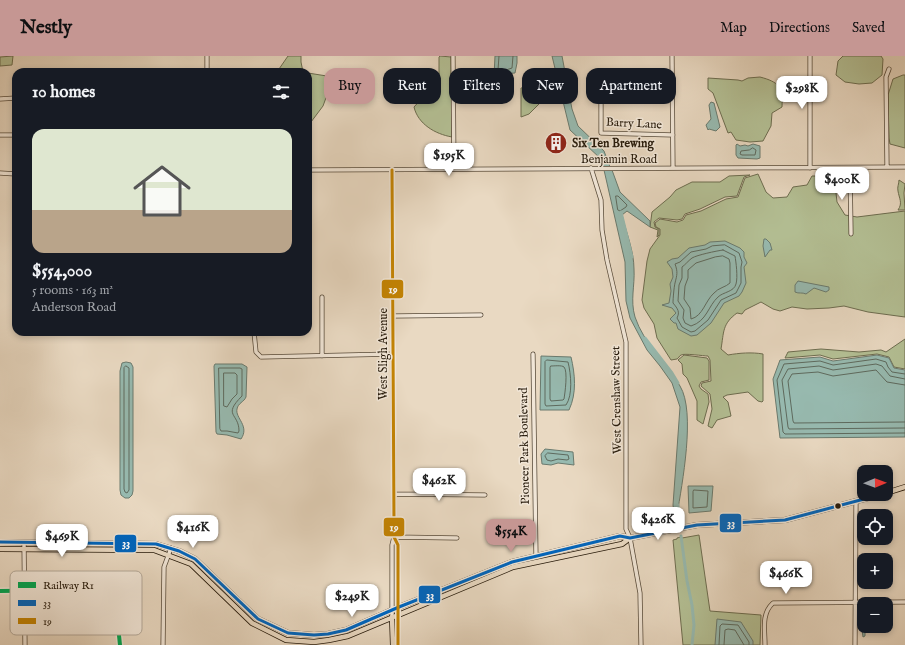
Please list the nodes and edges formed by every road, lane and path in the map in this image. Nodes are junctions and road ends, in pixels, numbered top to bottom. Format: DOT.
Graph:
graph roads {
  1 [pos="207,56"];
  2 [pos="453,56"];
  3 [pos="672,56"];
  4 [pos="810,56"];
  5 [pos="207,68"];
  6 [pos="672,68"];
  7 [pos="889,69"];
  8 [pos="12,98"];
  9 [pos="0,99"];
  10 [pos="601,104"];
  11 [pos="672,104"];
  12 [pos="0,135"];
  13 [pos="12,135"];
  14 [pos="673,135"];
  15 [pos="887,167"];
  16 [pos="591,168"];
  17 [pos="673,168"];
  18 [pos="810,168"];
  19 [pos="850,168"];
  20 [pos="905,168"];
  21 [pos="454,169"];
  22 [pos="312,170"];
  23 [pos="392,170"];
  24 [pos="0,173"];
  25 [pos="12,174"];
  26 [pos="851,234"];
  27 [pos="322,297"];
  28 [pos="481,315"];
  29 [pos="393,316"];
  30 [pos="254,336"];
  31 [pos="393,354"];
  32 [pos="533,354"];
  33 [pos="322,356"];
  34 [pos="905,487"];
  35 [pos="893,491"];
  36 [pos="394,494"];
  37 [pos="484,495"];
  38 [pos="860,501"];
  39 [pos="856,502"];
  40 [pos="394,538"];
  41 [pos="457,538"];
  42 [pos="630,538"];
  43 [pos="0,542"];
  44 [pos="24,543"];
  45 [pos="171,548"];
  46 [pos="0,549"];
  47 [pos="24,549"];
  48 [pos="168,554"];
  49 [pos="536,556"];
  50 [pos="536,562"];
  51 [pos="24,571"];
  52 [pos="856,602"];
  53 [pos="905,602"];
  54 [pos="398,607"];
  55 [pos="393,610"];
  56 [pos="398,615"];
  57 [pos="392,617"];
  58 [pos="25,635"];
  59 [pos="285,643"];
  60 [pos="25,645"];
  61 [pos="163,645"];
  62 [pos="393,645"];
  63 [pos="398,645"];
  64 [pos="641,645"];
  65 [pos="765,645"];
  66 [pos="855,645"];
  1 -- 5 [label="street"];
  2 -- 21 [label="street"];
  3 -- 6 [label="street"];
  4 -- 18 [label="street"];
  7 -- 15 [label="street"];
  8 -- 9 [label="street"];
  10 -- 14 [label="street, Barry Lane"];
  11 -- 14 [label="street"];
  12 -- 13 [label="street"];
  14 -- 17 [label="street"];
  15 -- 19 [label="street, Benjamin Road"];
  15 -- 20 [label="street, Benjamin Road"];
  16 -- 17 [label="street, Benjamin Road"];
  16 -- 21 [label="street, Benjamin Road"];
  16 -- 42 [label="street, West Crenshaw Street"];
  17 -- 18 [label="street, Benjamin Road"];
  18 -- 19 [label="street, Benjamin Road"];
  19 -- 26 [label="street"];
  21 -- 23 [label="street, Benjamin Road"];
  22 -- 23 [label="street, Benjamin Road"];
  23 -- 29 [label="street, West Sligh Avenue"];
  24 -- 25 [label="street"];
  27 -- 33 [label="street"];
  28 -- 29 [label="street"];
  29 -- 31 [label="street, West Sligh Avenue"];
  30 -- 33 [label="street"];
  31 -- 33 [label="street"];
  31 -- 36 [label="street, West Sligh Avenue"];
  32 -- 49 [label="street, Pioneer Park Boulevard"];
  34 -- 35 [label="main road"];
  36 -- 37 [label="street"];
  36 -- 40 [label="street, West Sligh Avenue"];
  38 -- 39 [label="main road"];
  39 -- 42 [label="main road"];
  39 -- 52 [label="street"];
  40 -- 41 [label="street"];
  40 -- 54 [label="street, West Sligh Avenue"];
  40 -- 55 [label="street, West Sligh Avenue"];
  42 -- 49 [label="main road"];
  42 -- 50 [label="main road"];
  42 -- 64 [label="street, West Crenshaw Street"];
  43 -- 44 [label="main road"];
  44 -- 45 [label="main road"];
  44 -- 47 [label="street"];
  45 -- 48 [label="street"];
  45 -- 55 [label="main road"];
  46 -- 47 [label="main road"];
  47 -- 48 [label="main road"];
  47 -- 51 [label="street"];
  48 -- 59 [label="main road"];
  48 -- 61 [label="street"];
  49 -- 50 [label="street, Pioneer Park Boulevard"];
  49 -- 54 [label="main road"];
  50 -- 56 [label="main road"];
  52 -- 53 [label="street"];
  52 -- 65 [label="street"];
  52 -- 66 [label="street"];
  54 -- 55 [label="main road"];
  54 -- 56 [label="street, West Sligh Avenue"];
  55 -- 57 [label="street, West Sligh Avenue"];
  56 -- 57 [label="main road"];
  56 -- 63 [label="main road, West Sligh Avenue"];
  57 -- 59 [label="main road"];
  57 -- 62 [label="main road, West Sligh Avenue"];
  58 -- 60 [label="street"];
}
